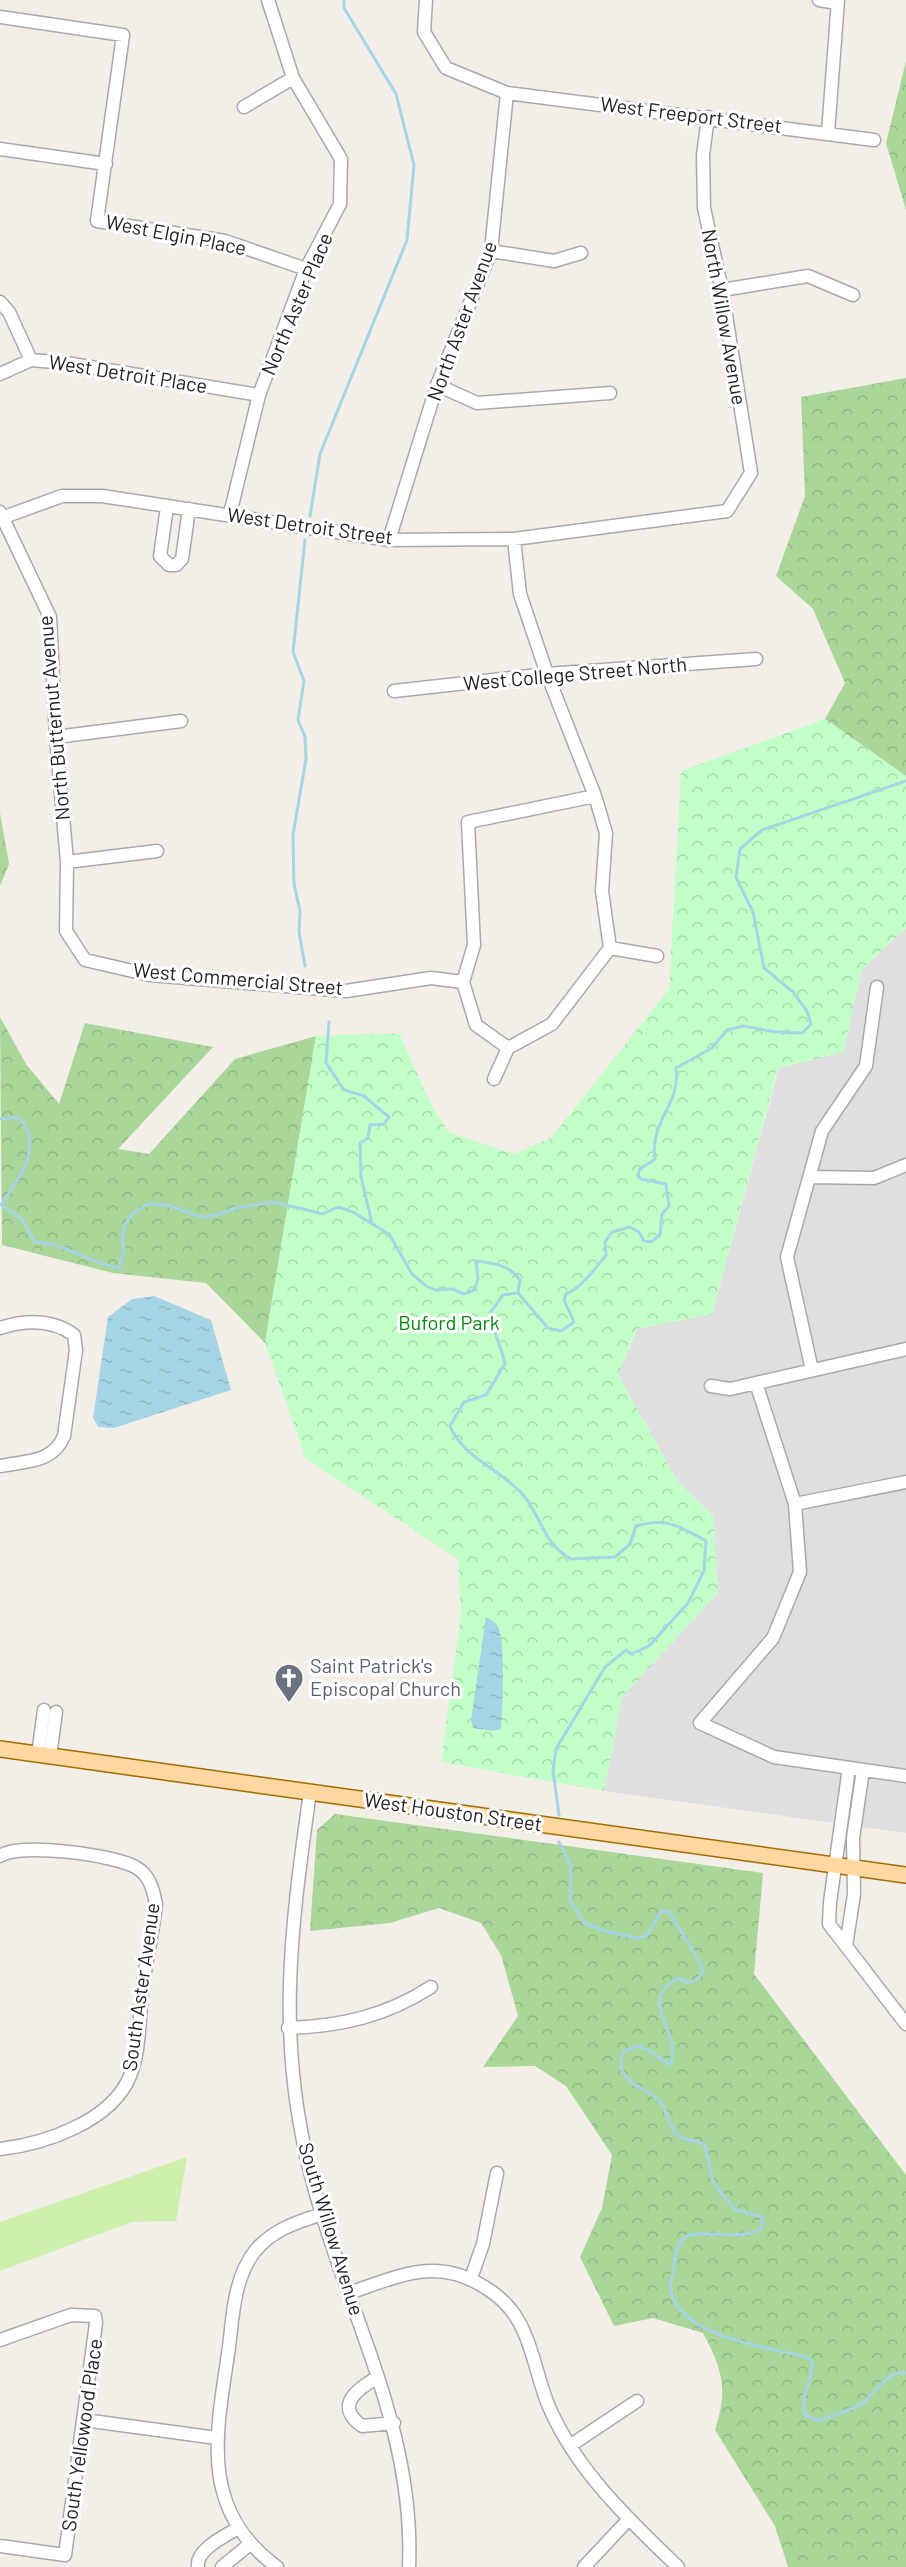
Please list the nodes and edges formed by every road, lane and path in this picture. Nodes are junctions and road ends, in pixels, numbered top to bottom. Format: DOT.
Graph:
graph roads {
  1 [pos="268,0"];
  2 [pos="426,0"];
  3 [pos="819,0"];
  4 [pos="838,1"];
  5 [pos="0,17"];
  6 [pos="294,78"];
  7 [pos="507,93"];
  8 [pos="244,107"];
  9 [pos="708,117"];
  10 [pos="828,133"];
  11 [pos="874,140"];
  12 [pos="0,149"];
  13 [pos="106,164"];
  14 [pos="491,250"];
  15 [pos="581,253"];
  16 [pos="306,269"];
  17 [pos="722,290"];
  18 [pos="853,296"];
  19 [pos="0,302"];
  20 [pos="31,360"];
  21 [pos="0,374"];
  22 [pos="437,385"];
  23 [pos="610,393"];
  24 [pos="259,394"];
  25 [pos="167,507"];
  26 [pos="189,509"];
  27 [pos="727,511"];
  28 [pos="230,514"];
  29 [pos="2,515"];
  30 [pos="514,539"];
  31 [pos="389,540"];
  32 [pos="756,660"];
  33 [pos="547,674"];
  34 [pos="394,691"];
  35 [pos="180,722"];
  36 [pos="56,737"];
  37 [pos="595,796"];
  38 [pos="156,851"];
  39 [pos="67,862"];
  40 [pos="610,948"];
  41 [pos="657,956"];
  42 [pos="85,960"];
  43 [pos="463,981"];
  44 [pos="877,987"];
  45 [pos="508,1048"];
  46 [pos="494,1079"];
  47 [pos="906,1165"];
  48 [pos="811,1178"];
  49 [pos="0,1328"];
  50 [pos="906,1349"];
  51 [pos="812,1370"];
  52 [pos="756,1383"];
  53 [pos="711,1386"];
  54 [pos="0,1466"];
  55 [pos="906,1482"];
  56 [pos="795,1504"];
  57 [pos="50,1711"];
  58 [pos="0,1749"];
  59 [pos="44,1755"];
  60 [pos="849,1768"];
  61 [pos="863,1770"];
  62 [pos="906,1776"];
  63 [pos="310,1792"];
  64 [pos="1,1855"];
  65 [pos="835,1866"];
  66 [pos="853,1868"];
  67 [pos="906,1875"];
  68 [pos="846,1946"];
  69 [pos="432,1987"];
  70 [pos="906,2024"];
  71 [pos="288,2028"];
  72 [pos="0,2149"];
  73 [pos="497,2173"];
  74 [pos="322,2214"];
  75 [pos="471,2278"];
  76 [pos="349,2293"];
  77 [pos="0,2340"];
  78 [pos="378,2377"];
  79 [pos="637,2401"];
  80 [pos="84,2420"];
  81 [pos="394,2423"];
  82 [pos="217,2438"];
  83 [pos="571,2445"];
  84 [pos="629,2519"];
  85 [pos="238,2528"];
  86 [pos="250,2544"];
  87 [pos="0,2546"];
  88 [pos="198,2567"];
  89 [pos="222,2567"];
  90 [pos="277,2567"];
  91 [pos="410,2567"];
  92 [pos="584,2567"];
  93 [pos="678,2567"];
  1 -- 6 [label="street, North Aster Place"];
  2 -- 7 [label="street"];
  3 -- 4 [label="street"];
  4 -- 10 [label="street"];
  5 -- 13 [label="street"];
  6 -- 8 [label="street"];
  6 -- 16 [label="street, North Aster Place"];
  7 -- 9 [label="street, West Freeport Street"];
  7 -- 14 [label="street, North Aster Avenue"];
  9 -- 10 [label="street, West Freeport Street"];
  9 -- 17 [label="street, North Willow Avenue"];
  10 -- 11 [label="street, West Freeport Street"];
  12 -- 13 [label="street"];
  13 -- 16 [label="street, West Elgin Place"];
  14 -- 15 [label="street"];
  14 -- 22 [label="street, North Aster Avenue"];
  16 -- 24 [label="street, North Aster Place"];
  17 -- 18 [label="street"];
  17 -- 27 [label="street, North Willow Avenue"];
  19 -- 20 [label="street"];
  20 -- 21 [label="street, West Detroit Place"];
  20 -- 24 [label="street, West Detroit Place"];
  22 -- 23 [label="street"];
  22 -- 31 [label="street, North Aster Avenue"];
  24 -- 28 [label="street, North Aster Place"];
  25 -- 26 [label="street, West Detroit Street"];
  25 -- 26 [label="street"];
  25 -- 29 [label="street, West Detroit Street"];
  26 -- 28 [label="street, West Detroit Street"];
  27 -- 30 [label="street, West Detroit Street"];
  28 -- 31 [label="street, West Detroit Street"];
  29 -- 36 [label="street, North Butternut Avenue"];
  30 -- 31 [label="street, West Detroit Street"];
  30 -- 33 [label="street"];
  32 -- 33 [label="street, West College Street North"];
  33 -- 34 [label="street, West College Street North"];
  33 -- 37 [label="street"];
  35 -- 36 [label="street"];
  36 -- 39 [label="street, North Butternut Avenue"];
  37 -- 40 [label="street"];
  37 -- 43 [label="street"];
  38 -- 39 [label="street"];
  39 -- 42 [label="street, North Butternut Avenue"];
  40 -- 41 [label="street"];
  40 -- 45 [label="street"];
  42 -- 43 [label="street, West Commercial Street"];
  43 -- 45 [label="street"];
  44 -- 48 [label="street"];
  45 -- 46 [label="street"];
  47 -- 48 [label="street"];
  48 -- 51 [label="street"];
  49 -- 54 [label="street"];
  50 -- 51 [label="street"];
  51 -- 52 [label="street"];
  52 -- 53 [label="street"];
  52 -- 56 [label="street"];
  55 -- 56 [label="street"];
  56 -- 60 [label="street"];
  57 -- 59 [label="street"];
  58 -- 59 [label="main road, West Houston Street"];
  59 -- 63 [label="main road, West Houston Street"];
  60 -- 61 [label="street"];
  60 -- 65 [label="street"];
  61 -- 62 [label="street"];
  61 -- 66 [label="street"];
  63 -- 65 [label="main road, West Houston Street"];
  63 -- 71 [label="street, South Willow Avenue"];
  64 -- 72 [label="street, South Aster Avenue"];
  65 -- 66 [label="main road, West Houston Street"];
  65 -- 68 [label="street"];
  66 -- 67 [label="main road, West Houston Street"];
  66 -- 68 [label="street"];
  68 -- 70 [label="street"];
  69 -- 71 [label="street"];
  71 -- 74 [label="street, South Willow Avenue"];
  73 -- 75 [label="street"];
  74 -- 76 [label="street, South Willow Avenue"];
  74 -- 82 [label="street"];
  75 -- 76 [label="street"];
  75 -- 83 [label="street"];
  76 -- 78 [label="street, South Willow Avenue"];
  77 -- 80 [label="street, South Yellowood Place"];
  78 -- 81 [label="street, South Willow Avenue"];
  78 -- 81 [label="street"];
  79 -- 83 [label="street"];
  80 -- 82 [label="street"];
  80 -- 87 [label="street, South Yellowood Place"];
  81 -- 91 [label="street, South Willow Avenue"];
  82 -- 85 [label="street"];
  83 -- 84 [label="street"];
  84 -- 92 [label="street"];
  84 -- 93 [label="street"];
  85 -- 86 [label="street"];
  85 -- 88 [label="street"];
  86 -- 89 [label="street"];
  86 -- 90 [label="street"];
}
